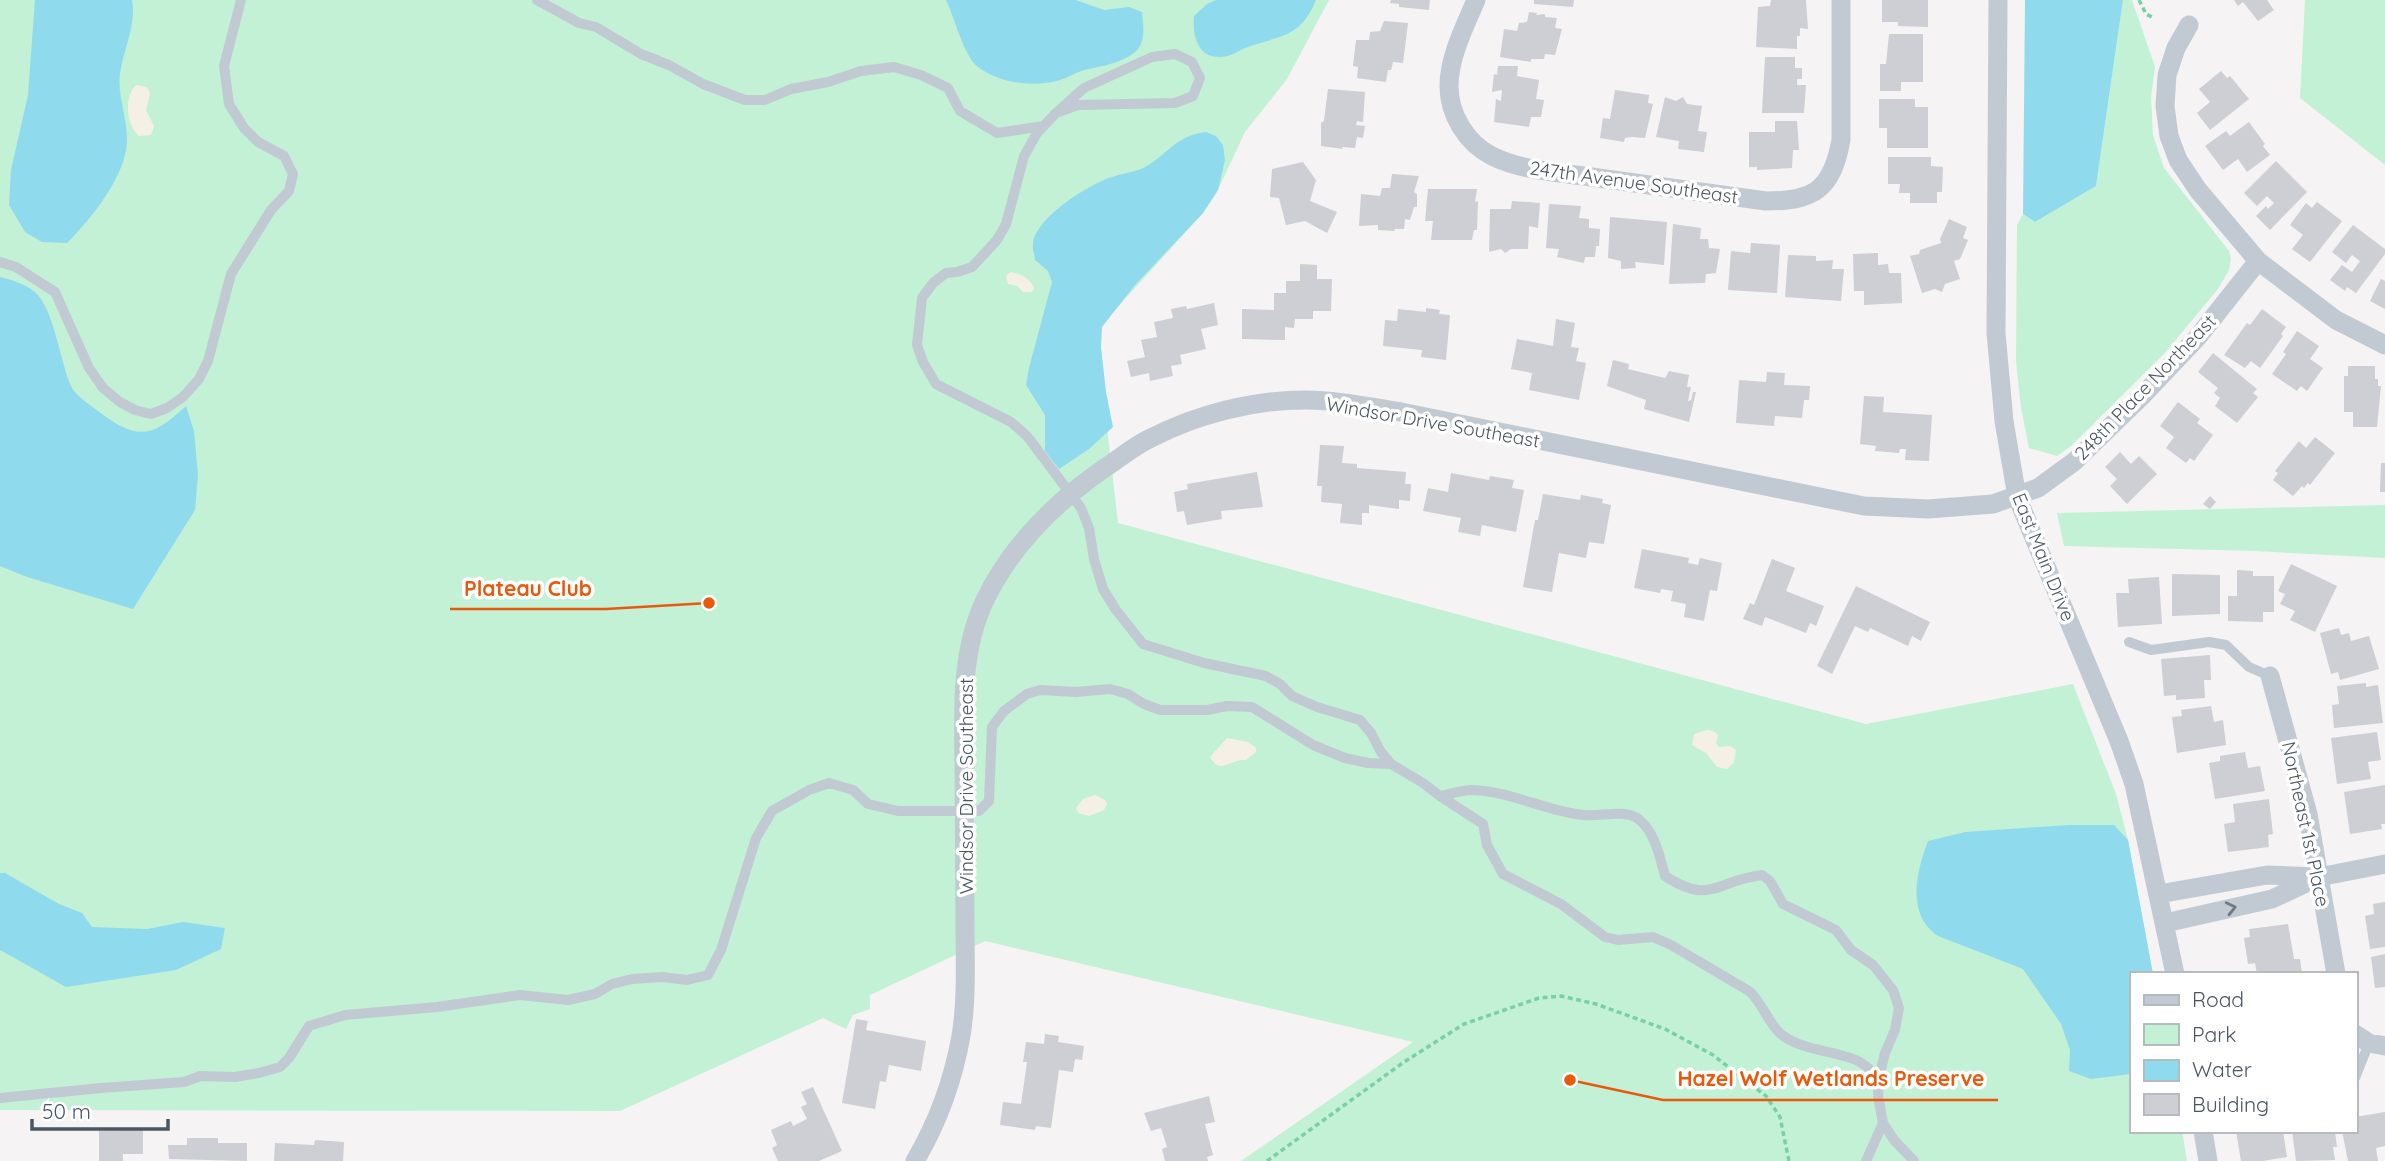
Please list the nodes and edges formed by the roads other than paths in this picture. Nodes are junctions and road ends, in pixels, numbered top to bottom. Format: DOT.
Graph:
graph roads {
  1 [pos="241,0"];
  2 [pos="537,0"];
  3 [pos="1476,0"];
  4 [pos="1841,0"];
  5 [pos="1998,0"];
  6 [pos="2189,24"];
  7 [pos="1056,113"];
  8 [pos="1044,126"];
  9 [pos="2258,261"];
  10 [pos="0,262"];
  11 [pos="2385,345"];
  12 [pos="1070,494"];
  13 [pos="2017,497"];
  14 [pos="2130,642"];
  15 [pos="2270,676"];
  16 [pos="1391,764"];
  17 [pos="1440,796"];
  18 [pos="964,811"];
  19 [pos="2385,864"];
  20 [pos="2319,877"];
  21 [pos="2159,894"];
  22 [pos="2165,923"];
  23 [pos="2175,972"];
  24 [pos="2336,972"];
  25 [pos="2370,1041"];
  26 [pos="2357,1073"];
  27 [pos="1879,1077"];
  28 [pos="0,1098"];
  29 [pos="1883,1123"];
  30 [pos="2203,1133"];
  31 [pos="915,1161"];
  32 [pos="1866,1161"];
  33 [pos="1914,1161"];
  34 [pos="2208,1161"];
  1 -- 10 [label="lane"];
  2 -- 8 [label="lane"];
  3 -- 4 [label="street, 247th Avenue Southeast"];
  5 -- 13 [label="street, East Main Drive"];
  6 -- 9 [label="street"];
  7 -- 7 [label="lane"];
  7 -- 8 [label="lane"];
  8 -- 12 [label="lane"];
  9 -- 11 [label="street"];
  9 -- 13 [label="street, 248th Place Northeast"];
  12 -- 13 [label="street, Windsor Drive Southeast"];
  12 -- 16 [label="lane"];
  12 -- 18 [label="street, Windsor Drive Southeast"];
  13 -- 21 [label="street, East Main Drive"];
  14 -- 15 [label="lane"];
  15 -- 20 [label="street, Northeast 1st Place"];
  16 -- 17 [label="lane"];
  16 -- 18 [label="lane"];
  17 -- 27 [label="lane"];
  17 -- 27 [label="lane"];
  18 -- 28 [label="lane"];
  18 -- 31 [label="street, Windsor Drive Southeast"];
  19 -- 20 [label="street"];
  20 -- 21 [label="street"];
  22 -- 20 [label="street, one-way"];
  20 -- 24 [label="street, Northeast 1st Place"];
  21 -- 22 [label="street, East Main Drive"];
  22 -- 23 [label="street, East Main Drive"];
  25 -- 26 [label="lane"];
  27 -- 29 [label="lane"];
  29 -- 32 [label="lane"];
  29 -- 33 [label="lane"];
  30 -- 34 [label="street"];
}
